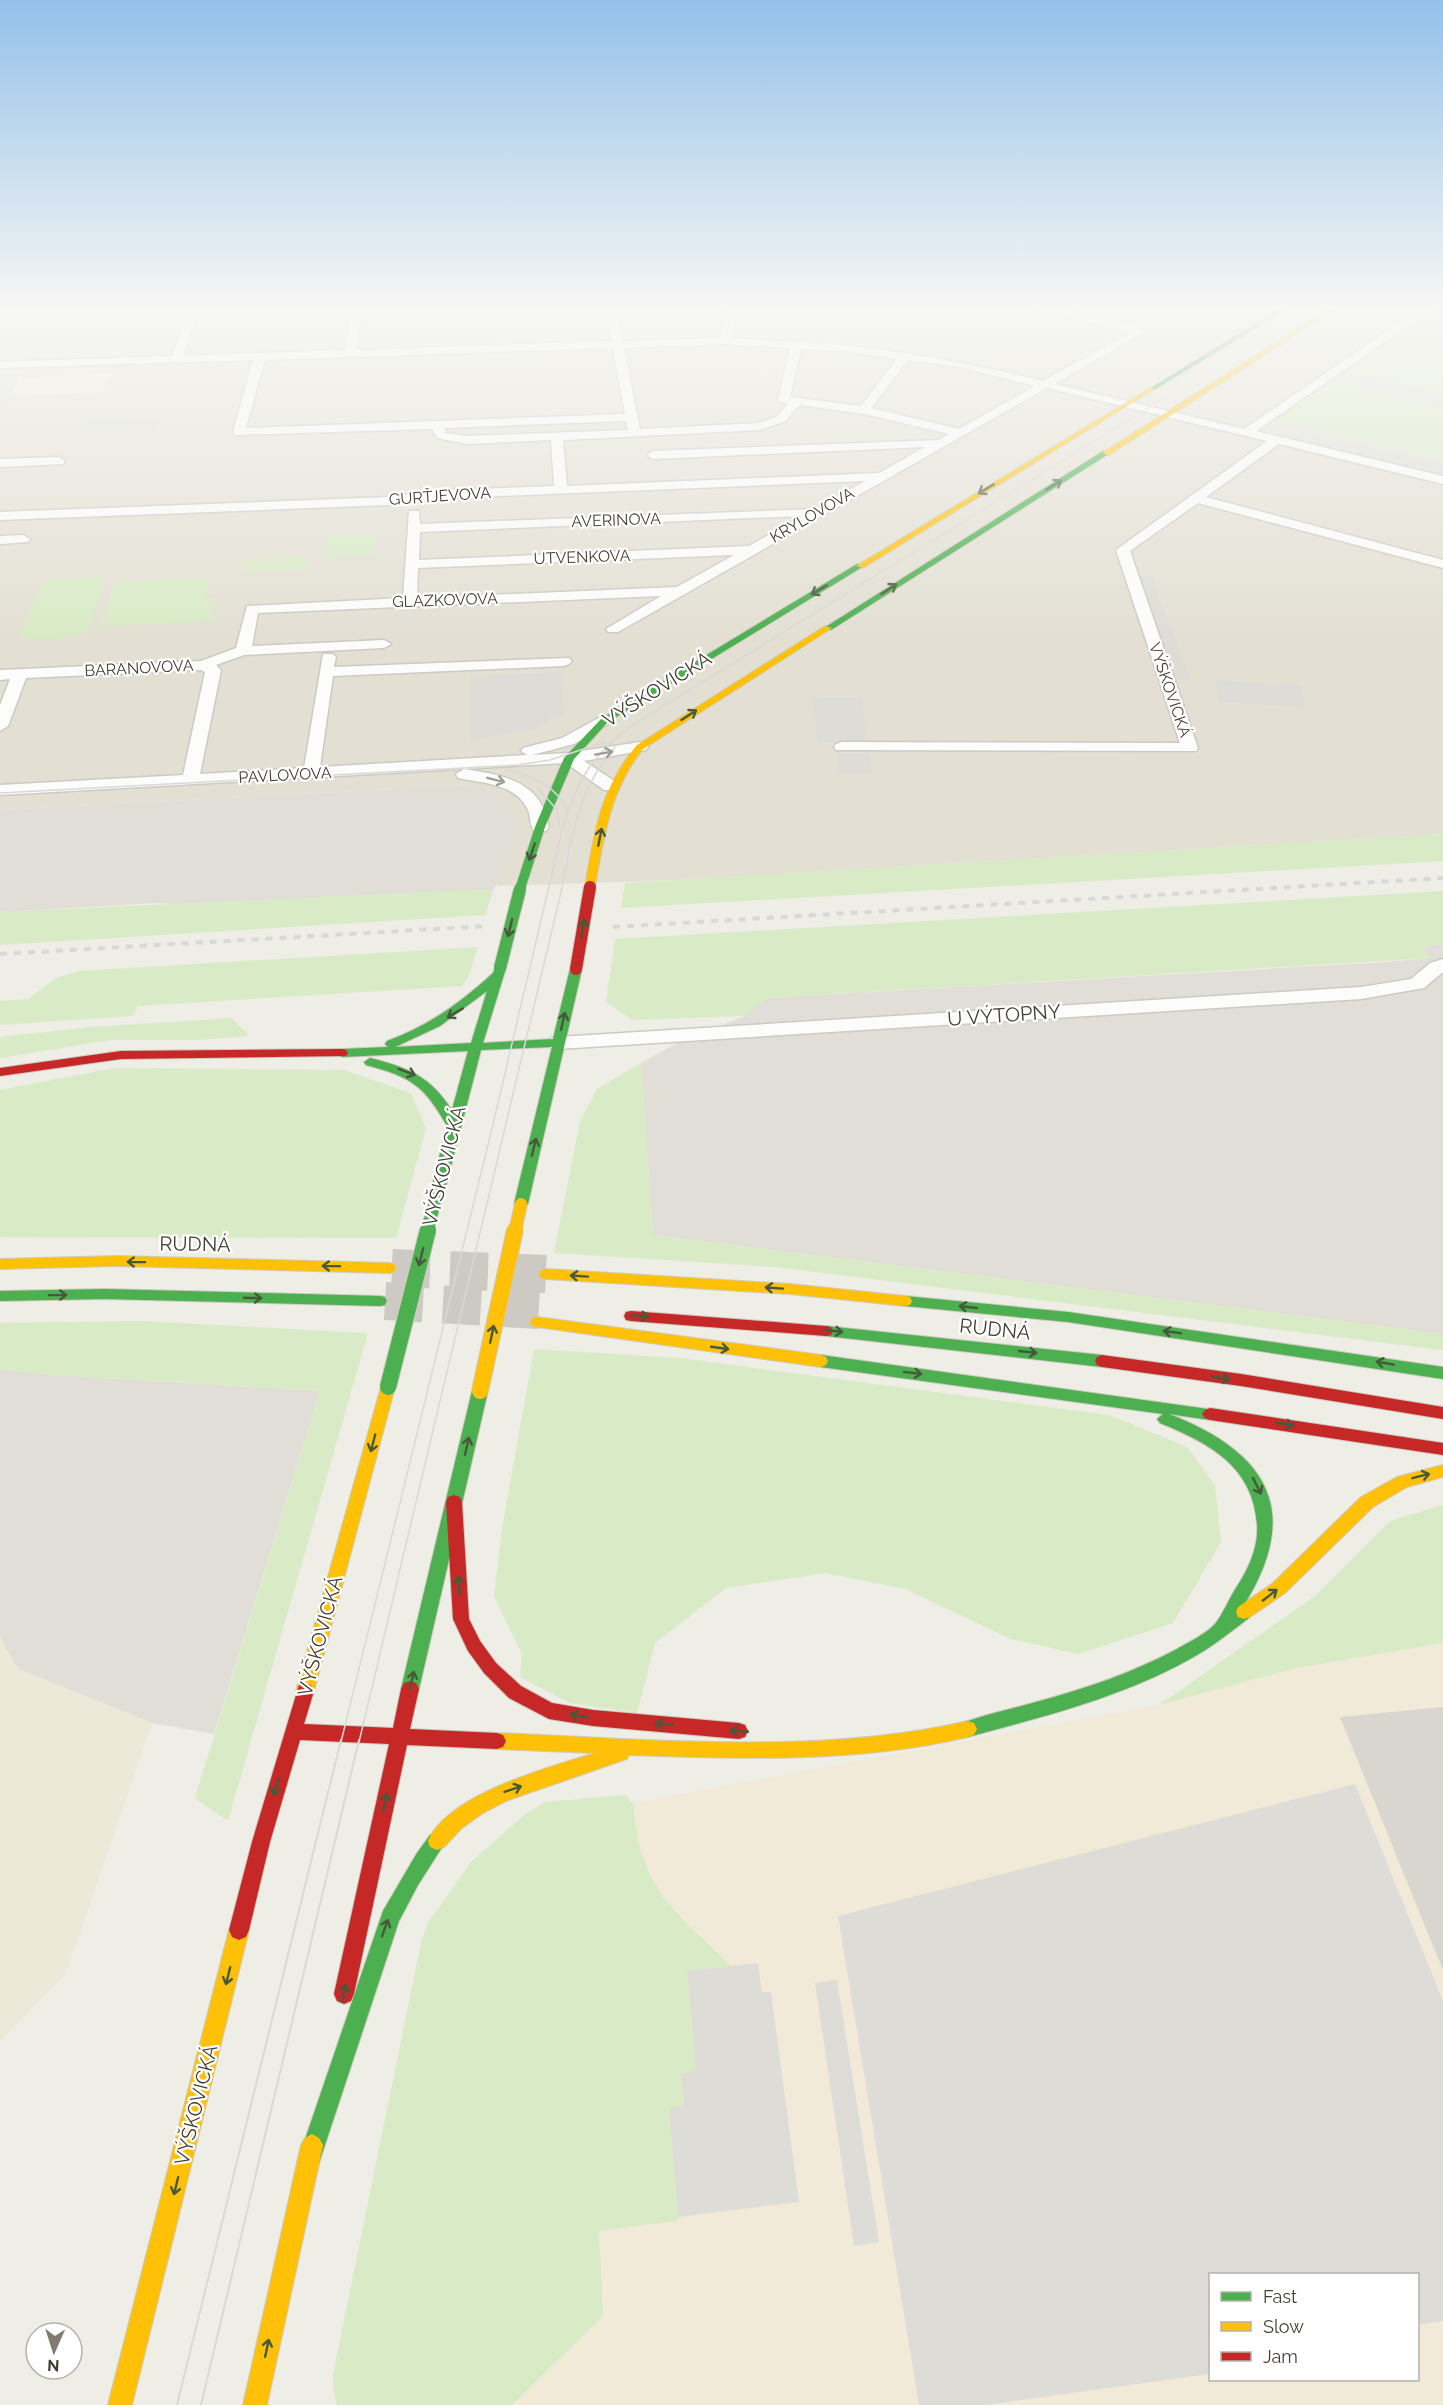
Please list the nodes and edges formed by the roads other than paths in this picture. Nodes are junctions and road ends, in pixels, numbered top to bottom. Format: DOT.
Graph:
graph roads {
  1 [pos="243,417"];
  2 [pos="625,417"];
  3 [pos="631,417"];
  4 [pos="785,417"];
  5 [pos="894,417"];
  6 [pos="991,417"];
  7 [pos="1104,417"];
  8 [pos="1161,417"];
  9 [pos="1181,417"];
  10 [pos="1270,417"];
  11 [pos="436,425"];
  12 [pos="1247,432"];
  13 [pos="634,434"];
  14 [pos="962,434"];
  15 [pos="557,437"];
  16 [pos="1277,440"];
  17 [pos="944,443"];
  18 [pos="653,455"];
  19 [pos="59,461"];
  20 [pos="0,463"];
  21 [pos="880,477"];
  22 [pos="1443,480"];
  23 [pos="561,489"];
  24 [pos="415,498"];
  25 [pos="1196,498"];
  26 [pos="818,512"];
  27 [pos="0,516"];
  28 [pos="414,528"];
  29 [pos="23,539"];
  30 [pos="0,540"];
  31 [pos="752,550"];
  32 [pos="412,564"];
  33 [pos="1443,564"];
  34 [pos="681,590"];
  35 [pos="410,601"];
  36 [pos="613,629"];
  37 [pos="384,644"];
  38 [pos="330,647"];
  39 [pos="243,651"];
  40 [pos="564,661"];
  41 [pos="204,665"];
  42 [pos="326,672"];
  43 [pos="21,674"];
  44 [pos="0,675"];
  45 [pos="605,720"];
  46 [pos="0,726"];
  47 [pos="640,747"];
  48 [pos="842,747"];
  49 [pos="569,759"];
  50 [pos="418,768"];
  51 [pos="311,774"];
  52 [pos="190,780"];
  53 [pos="610,786"];
  54 [pos="0,790"];
  55 [pos="540,827"];
  56 [pos="1443,965"];
  57 [pos="499,971"];
  58 [pos="558,1043"];
  59 [pos="475,1048"];
  60 [pos="330,1054"];
  61 [pos="0,1072"];
  62 [pos="453,1125"];
  63 [pos="3,1263"];
  64 [pos="389,1268"];
  65 [pos="546,1274"];
  66 [pos="0,1296"];
  67 [pos="380,1301"];
  68 [pos="562,1311"];
  69 [pos="620,1315"];
  70 [pos="1443,1373"];
  71 [pos="1081,1394"];
  72 [pos="1443,1413"];
  73 [pos="1443,1449"];
  74 [pos="1443,1471"];
  75 [pos="454,1502"];
  76 [pos="1221,1627"];
  77 [pos="294,1732"];
  78 [pos="750,1732"];
  79 [pos="786,1735"];
  80 [pos="399,1737"];
  81 [pos="881,1744"];
  82 [pos="635,1748"];
  83 [pos="342,2003"];
  84 [pos="335,2037"];
  85 [pos="308,2163"];
  86 [pos="133,2359"];
  87 [pos="113,2405"];
  88 [pos="120,2405"];
  89 [pos="255,2405"];
  1 -- 11 [label="street"];
  2 -- 11 [label="street"];
  3 -- 13 [label="street"];
  4 -- 13 [label="street"];
  5 -- 14 [label="street"];
  6 -- 14 [label="street, KRYLOVOVA"];
  7 -- 45 [label="main road, VÝŠKOVICKÁ, one-way"];
  47 -- 8 [label="main road, VÝŠKOVICKÁ, one-way"];
  9 -- 12 [label="street"];
  10 -- 12 [label="street"];
  11 -- 15 [label="street"];
  12 -- 16 [label="street"];
  13 -- 15 [label="street"];
  14 -- 17 [label="street, KRYLOVOVA"];
  15 -- 23 [label="street"];
  16 -- 22 [label="street"];
  16 -- 25 [label="street, VÝŠKOVICKÁ"];
  17 -- 18 [label="street"];
  17 -- 21 [label="street, KRYLOVOVA"];
  19 -- 20 [label="street"];
  21 -- 23 [label="street, GURŤJEVOVA"];
  21 -- 26 [label="street, KRYLOVOVA"];
  23 -- 24 [label="street, GURŤJEVOVA"];
  24 -- 27 [label="street, GURŤJEVOVA"];
  24 -- 28 [label="street"];
  25 -- 33 [label="street"];
  25 -- 48 [label="street, VÝŠKOVICKÁ"];
  26 -- 28 [label="street, AVERINOVA"];
  26 -- 31 [label="street, KRYLOVOVA"];
  28 -- 32 [label="street"];
  29 -- 30 [label="street"];
  31 -- 32 [label="street, UTVENKOVA"];
  31 -- 34 [label="street, KRYLOVOVA"];
  32 -- 35 [label="street"];
  34 -- 35 [label="street, GLAZKOVOVA"];
  34 -- 36 [label="street, KRYLOVOVA"];
  35 -- 39 [label="street, GLAZKOVOVA"];
  37 -- 38 [label="street, BARANOVOVA"];
  38 -- 39 [label="street, BARANOVOVA"];
  38 -- 42 [label="street"];
  39 -- 41 [label="street, BARANOVOVA"];
  40 -- 42 [label="street"];
  41 -- 43 [label="street, BARANOVOVA"];
  41 -- 52 [label="street"];
  42 -- 51 [label="street"];
  43 -- 44 [label="street, BARANOVOVA"];
  43 -- 46 [label="street"];
  45 -- 49 [label="main road, VÝŠKOVICKÁ"];
  45 -- 50 [label="street"];
  49 -- 47 [label="street, PAVLOVOVA, one-way"];
  47 -- 53 [label="main road, VÝŠKOVICKÁ"];
  49 -- 50 [label="street, PAVLOVOVA"];
  49 -- 53 [label="street"];
  49 -- 55 [label="main road, VÝŠKOVICKÁ"];
  50 -- 51 [label="street, PAVLOVOVA"];
  50 -- 55 [label="street, one-way"];
  51 -- 52 [label="street, PAVLOVOVA"];
  52 -- 54 [label="street, PAVLOVOVA"];
  58 -- 53 [label="main road, VÝŠKOVICKÁ, one-way, bridge"];
  55 -- 57 [label="main road, VÝŠKOVICKÁ, one-way, bridge"];
  56 -- 58 [label="street, U VÝTOPNY"];
  57 -- 59 [label="main road, VÝŠKOVICKÁ"];
  57 -- 60 [label="main road, one-way"];
  58 -- 59 [label="main road"];
  75 -- 58 [label="main road, VÝŠKOVICKÁ, one-way, bridge"];
  59 -- 60 [label="main road"];
  59 -- 62 [label="main road, VÝŠKOVICKÁ"];
  60 -- 61 [label="main road"];
  60 -- 62 [label="main road, one-way"];
  62 -- 77 [label="main road, VÝŠKOVICKÁ, one-way, bridge"];
  64 -- 63 [label="main road, RUDNÁ, one-way"];
  70 -- 65 [label="main road, RUDNÁ, one-way"];
  66 -- 67 [label="main road, one-way"];
  68 -- 71 [label="main road, one-way"];
  69 -- 72 [label="main road, RUDNÁ, one-way"];
  71 -- 73 [label="main road, one-way"];
  71 -- 76 [label="main road, one-way"];
  76 -- 74 [label="main road, one-way"];
  78 -- 75 [label="main road, one-way"];
  80 -- 75 [label="main road, VÝŠKOVICKÁ, one-way"];
  76 -- 81 [label="main road"];
  77 -- 80 [label="main road"];
  77 -- 86 [label="main road, VÝŠKOVICKÁ, one-way"];
  79 -- 81 [label="main road"];
  80 -- 82 [label="main road"];
  83 -- 80 [label="main road, VÝŠKOVICKÁ, one-way"];
  81 -- 82 [label="main road"];
  85 -- 82 [label="main road, one-way"];
  84 -- 85 [label="main road"];
  89 -- 85 [label="main road, one-way"];
  86 -- 87 [label="main road"];
  86 -- 88 [label="main road, VÝŠKOVICKÁ"];
}
